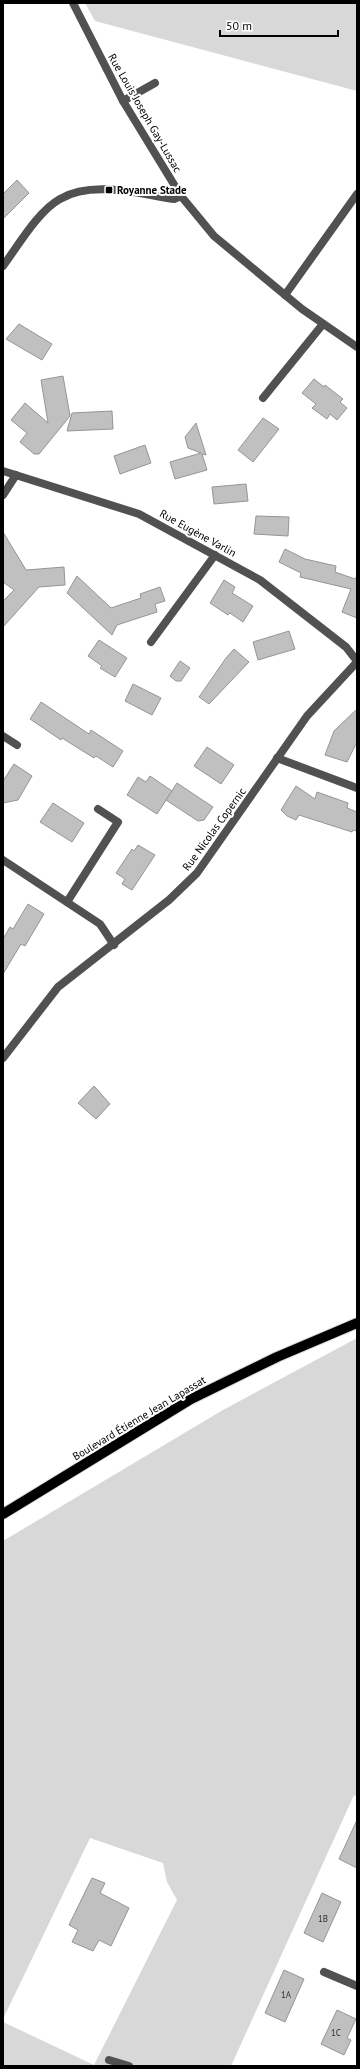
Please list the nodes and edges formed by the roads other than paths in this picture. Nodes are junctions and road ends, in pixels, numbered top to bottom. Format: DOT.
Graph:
graph roads {
  1 [pos="73,3"];
  2 [pos="155,83"];
  3 [pos="123,101"];
  4 [pos="357,194"];
  5 [pos="181,196"];
  6 [pos="3,266"];
  7 [pos="284,295"];
  8 [pos="322,324"];
  9 [pos="357,347"];
  10 [pos="263,398"];
  11 [pos="3,471"];
  12 [pos="16,475"];
  13 [pos="3,495"];
  14 [pos="215,555"];
  15 [pos="151,642"];
  16 [pos="356,665"];
  17 [pos="3,736"];
  18 [pos="18,745"];
  19 [pos="277,758"];
  20 [pos="357,788"];
  21 [pos="98,809"];
  22 [pos="3,860"];
  23 [pos="67,902"];
  24 [pos="114,945"];
  25 [pos="3,1058"];
  26 [pos="357,1323"];
  27 [pos="3,1514"];
  28 [pos="324,1972"];
  29 [pos="357,1986"];
  30 [pos="109,2060"];
  31 [pos="129,2066"];
  1 -- 3 [label="street, Rue Louis Joseph Gay-Lussac"];
  2 -- 3 [label="street"];
  3 -- 5 [label="street, Rue Louis Joseph Gay-Lussac"];
  4 -- 7 [label="street"];
  5 -- 6 [label="street"];
  5 -- 7 [label="street, Rue Louis Joseph Gay-Lussac"];
  7 -- 8 [label="street, Rue Louis Joseph Gay-Lussac"];
  8 -- 9 [label="street, Rue Louis Joseph Gay-Lussac"];
  8 -- 10 [label="street"];
  11 -- 12 [label="street, Rue Eugène Varlin"];
  12 -- 13 [label="street"];
  12 -- 14 [label="street, Rue Eugène Varlin"];
  14 -- 15 [label="street"];
  14 -- 16 [label="street, Rue Eugène Varlin"];
  16 -- 19 [label="street, Rue Nicolas Copernic"];
  17 -- 18 [label="street"];
  19 -- 20 [label="street"];
  19 -- 24 [label="street, Rue Nicolas Copernic"];
  21 -- 23 [label="street"];
  22 -- 23 [label="street"];
  23 -- 24 [label="street"];
  24 -- 25 [label="street, Rue Nicolas Copernic"];
  26 -- 27 [label="main road, Boulevard Étienne Jean Lapassat"];
  28 -- 29 [label="street"];
  30 -- 31 [label="street"];
}
